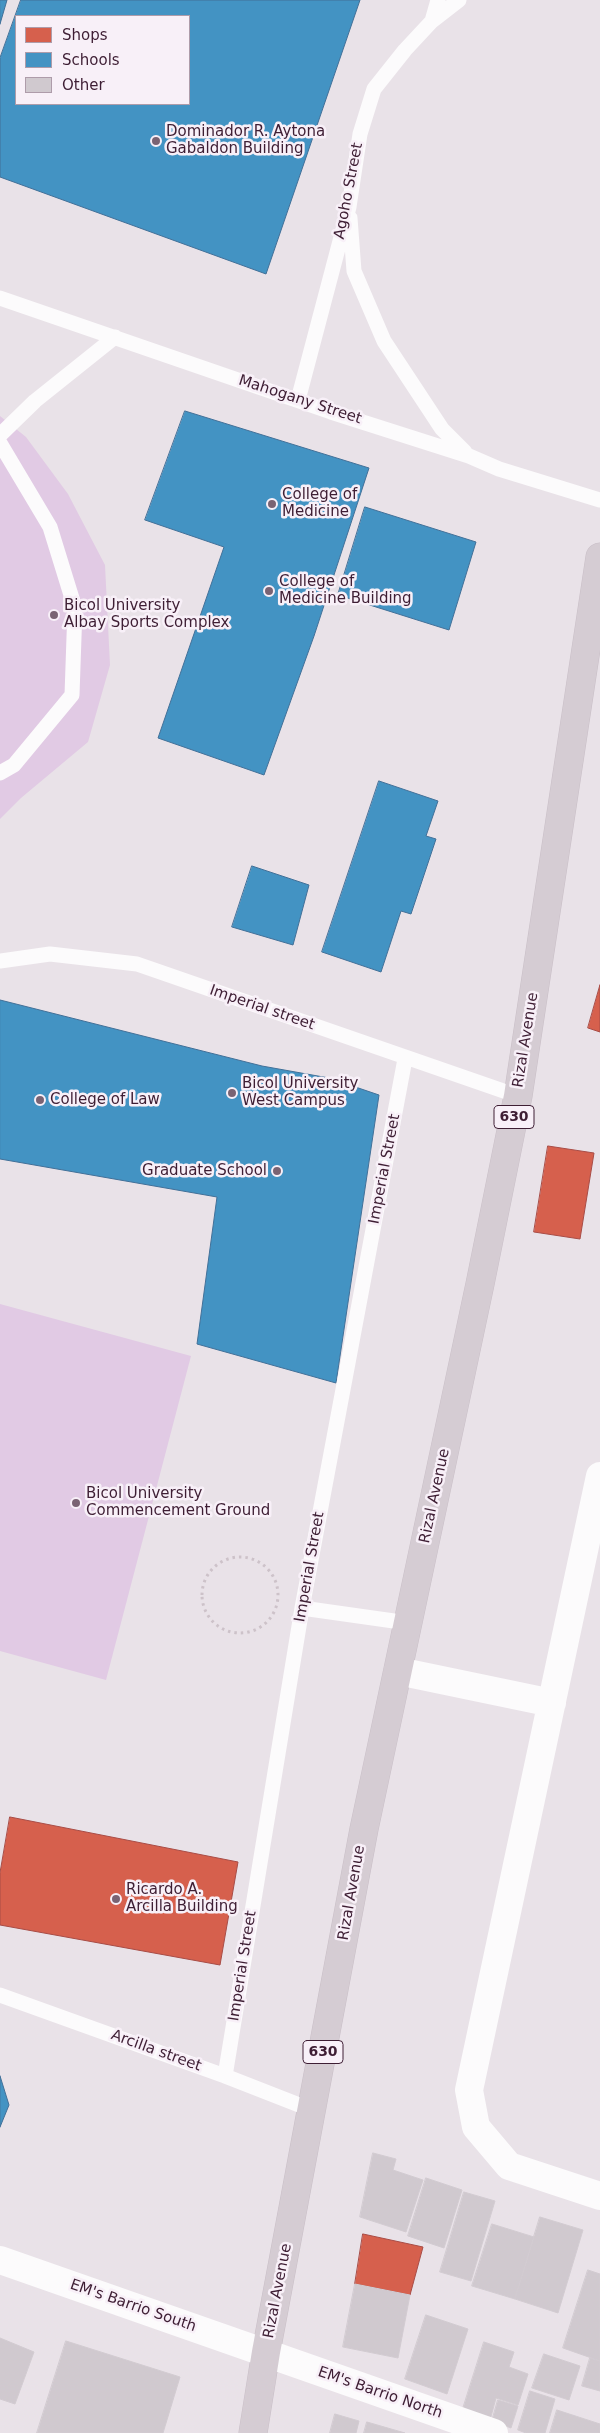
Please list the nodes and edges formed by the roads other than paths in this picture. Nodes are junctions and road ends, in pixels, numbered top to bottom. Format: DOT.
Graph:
graph roads {
  1 [pos="438,0"];
  2 [pos="459,0"];
  3 [pos="432,21"];
  4 [pos="349,207"];
  5 [pos="0,298"];
  6 [pos="114,337"];
  7 [pos="298,400"];
  8 [pos="0,435"];
  9 [pos="0,444"];
  10 [pos="469,456"];
  11 [pos="600,500"];
  12 [pos="600,557"];
  13 [pos="0,773"];
  14 [pos="0,961"];
  15 [pos="405,1059"];
  16 [pos="518,1096"];
  17 [pos="600,1476"];
  18 [pos="302,1608"];
  19 [pos="408,1623"];
  20 [pos="398,1671"];
  21 [pos="552,1703"];
  22 [pos="0,1995"];
  23 [pos="225,2076"];
  24 [pos="312,2110"];
  25 [pos="600,2196"];
  26 [pos="0,2260"];
  27 [pos="266,2352"];
  28 [pos="253,2433"];
  29 [pos="494,2433"];
  1 -- 3 [label="lane, Agoho Street"];
  2 -- 3 [label="lane"];
  3 -- 4 [label="lane, Agoho Street"];
  4 -- 7 [label="lane, Agoho Street"];
  4 -- 10 [label="lane"];
  5 -- 6 [label="lane, Mahogany Street"];
  6 -- 7 [label="lane, Mahogany Street"];
  6 -- 8 [label="lane"];
  7 -- 10 [label="lane, Mahogany Street"];
  9 -- 13 [label="lane"];
  10 -- 11 [label="lane, Mahogany Street"];
  12 -- 16 [label="main road, Rizal Avenue / 630"];
  14 -- 15 [label="lane, Imperial street"];
  15 -- 16 [label="lane, Imperial street"];
  15 -- 18 [label="lane, Imperial Street"];
  16 -- 19 [label="main road, Rizal Avenue / 630"];
  17 -- 21 [label="street"];
  18 -- 19 [label="lane"];
  18 -- 23 [label="lane, Imperial Street"];
  19 -- 20 [label="main road, Rizal Avenue / 630"];
  20 -- 21 [label="street"];
  20 -- 24 [label="main road, Rizal Avenue / 630"];
  21 -- 25 [label="street"];
  22 -- 23 [label="lane, Arcilla street"];
  23 -- 24 [label="lane, Arcilla street"];
  24 -- 27 [label="main road, Rizal Avenue / 630"];
  26 -- 27 [label="street, EM's Barrio South"];
  27 -- 28 [label="main road, Rizal Avenue / 630"];
  27 -- 29 [label="street, EM's Barrio North"];
}
